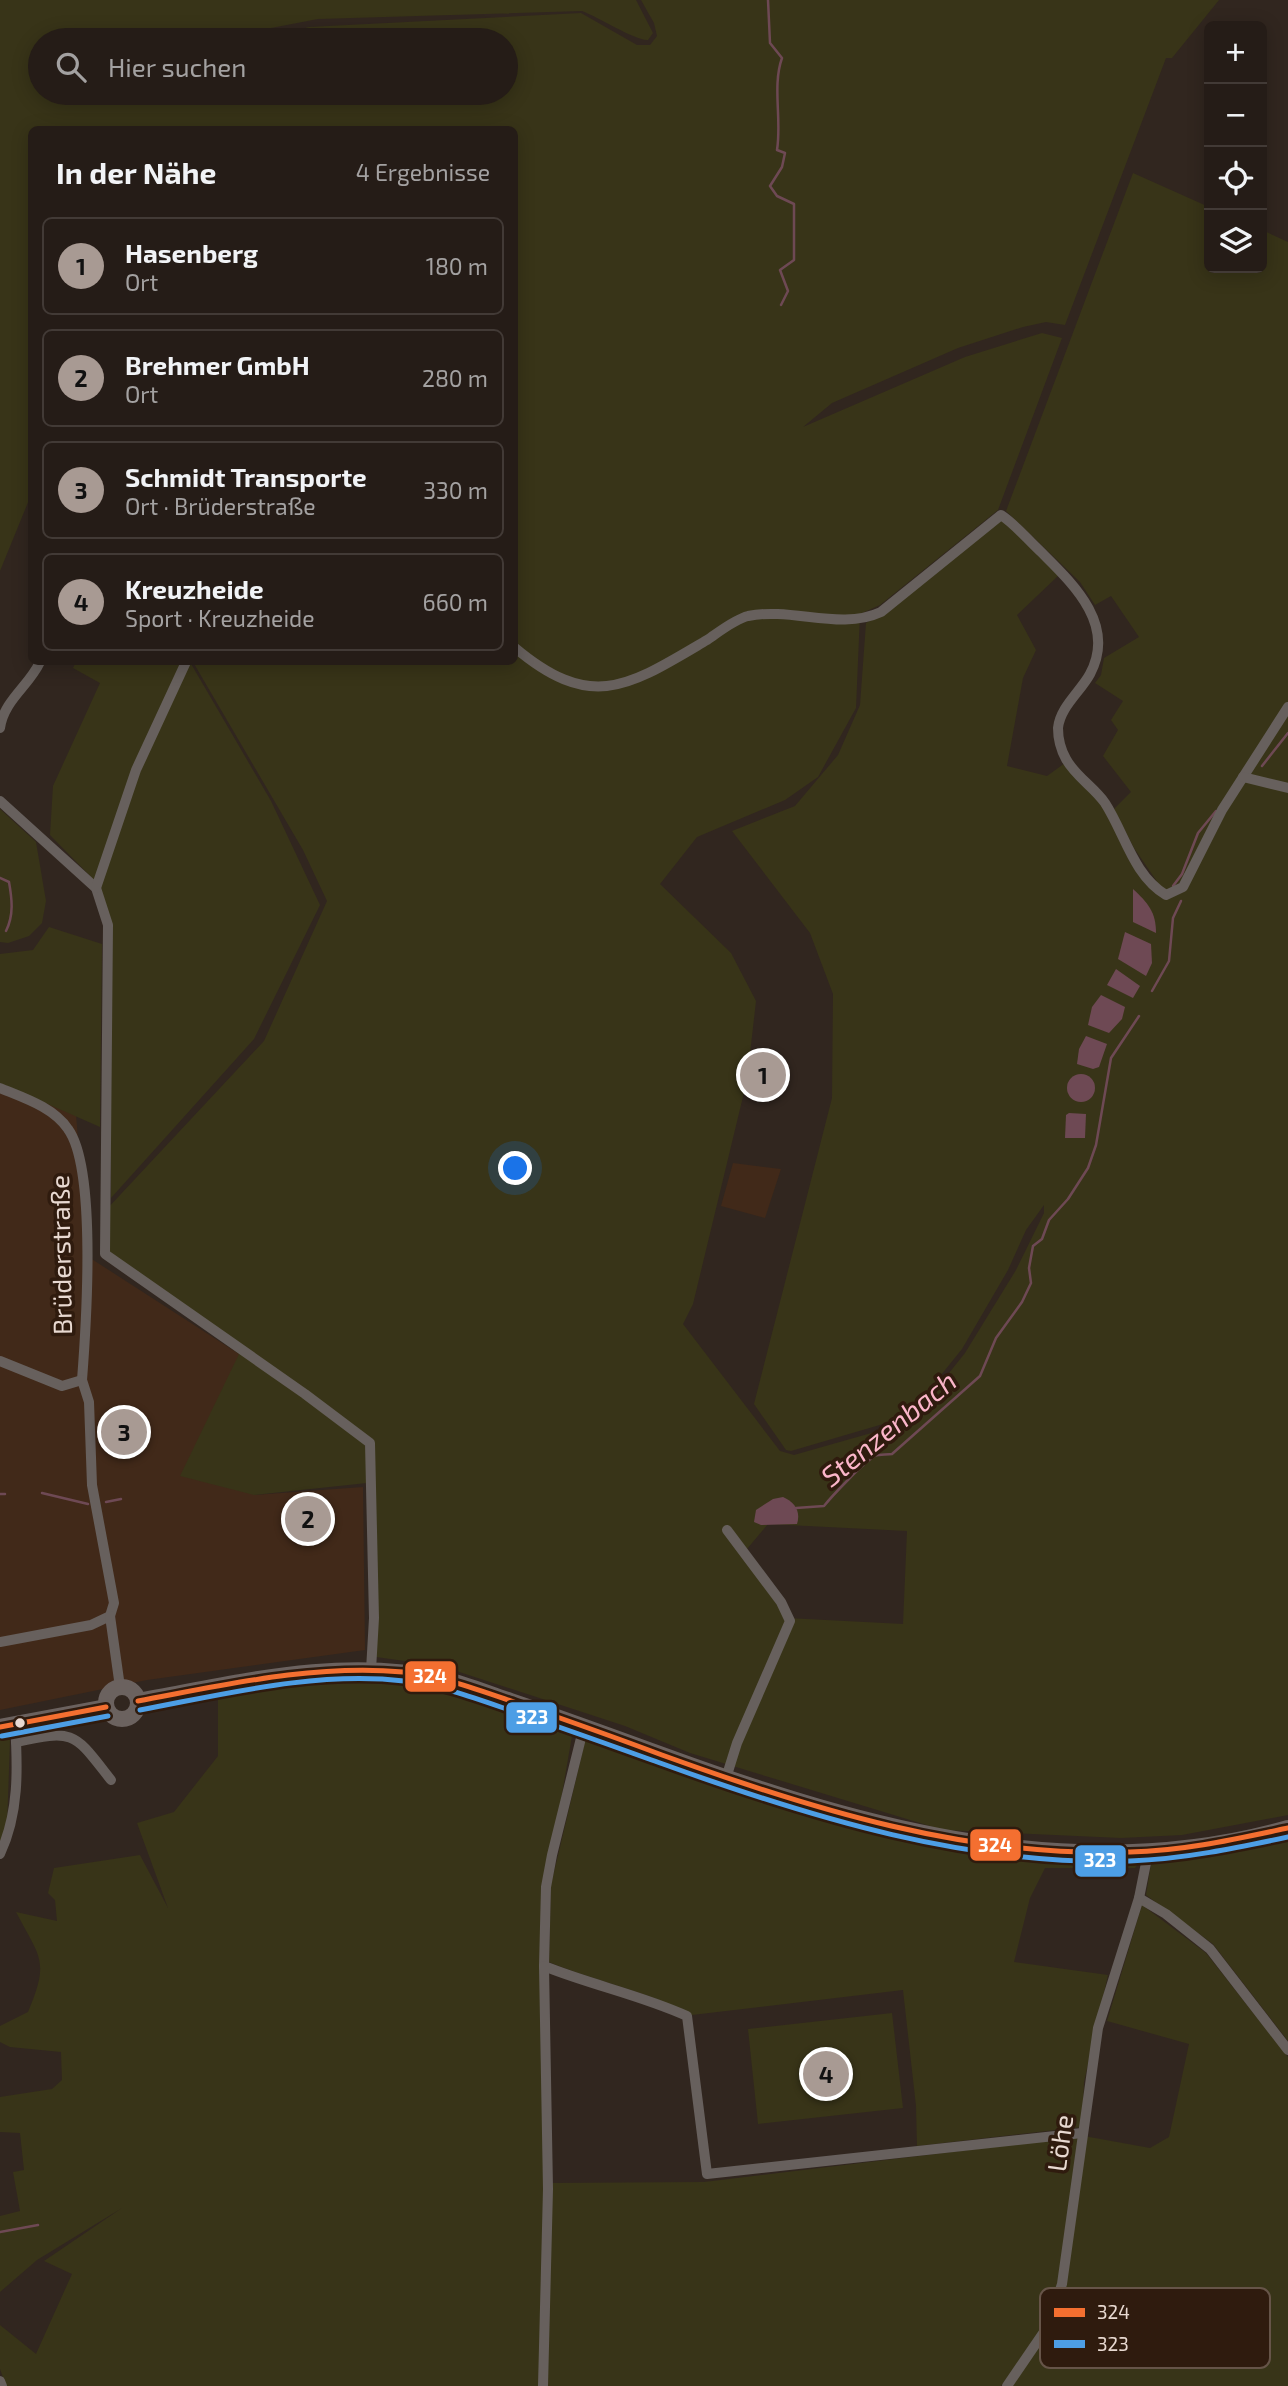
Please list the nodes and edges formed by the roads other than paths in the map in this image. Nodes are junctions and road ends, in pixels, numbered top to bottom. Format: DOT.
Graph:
graph roads {
  1 [pos="518,650"];
  2 [pos="39,665"];
  3 [pos="185,665"];
  4 [pos="1288,707"];
  5 [pos="0,728"];
  6 [pos="1243,777"];
  7 [pos="1288,788"];
  8 [pos="0,801"];
  9 [pos="96,888"];
  10 [pos="0,1088"];
  11 [pos="0,1361"];
  12 [pos="82,1380"];
  13 [pos="727,1530"];
  14 [pos="110,1616"];
  15 [pos="0,1642"];
  16 [pos="371,1670"];
  17 [pos="120,1687"];
  18 [pos="138,1701"];
  19 [pos="106,1707"];
  20 [pos="8,1726"];
  21 [pos="584,1726"];
  22 [pos="16,1742"];
  23 [pos="726,1778"];
  24 [pos="111,1780"];
  25 [pos="1288,1828"];
  26 [pos="1148,1853"];
  27 [pos="0,1854"];
  28 [pos="1139,1898"];
  29 [pos="544,1966"];
  30 [pos="1288,2050"];
  31 [pos="1082,2133"];
  32 [pos="1061,2288"];
  33 [pos="1040,2338"];
  34 [pos="0,2381"];
  35 [pos="2,2386"];
  36 [pos="543,2386"];
  37 [pos="1007,2386"];
  1 -- 6 [label="street"];
  2 -- 5 [label="street"];
  3 -- 9 [label="street"];
  4 -- 6 [label="street"];
  6 -- 7 [label="street"];
  8 -- 9 [label="street"];
  9 -- 16 [label="street"];
  10 -- 12 [label="street, Brüderstraße"];
  11 -- 12 [label="street"];
  12 -- 14 [label="street, Brüderstraße"];
  13 -- 23 [label="street"];
  14 -- 15 [label="street"];
  14 -- 17 [label="street, Brüderstraße"];
  16 -- 18 [label="main road"];
  16 -- 21 [label="main road"];
  17 -- 18 [label="main road"];
  17 -- 19 [label="main road"];
  18 -- 19 [label="main road"];
  19 -- 20 [label="main road"];
  20 -- 22 [label="street"];
  21 -- 23 [label="main road"];
  21 -- 29 [label="street"];
  22 -- 24 [label="street"];
  22 -- 27 [label="street"];
  23 -- 26 [label="main road"];
  25 -- 26 [label="main road"];
  26 -- 28 [label="street, Löhe"];
  28 -- 30 [label="street"];
  28 -- 31 [label="street, Löhe"];
  29 -- 31 [label="street"];
  29 -- 36 [label="street"];
  31 -- 32 [label="street, Löhe"];
  33 -- 37 [label="street, Löhe"];
  34 -- 35 [label="street"];
}
